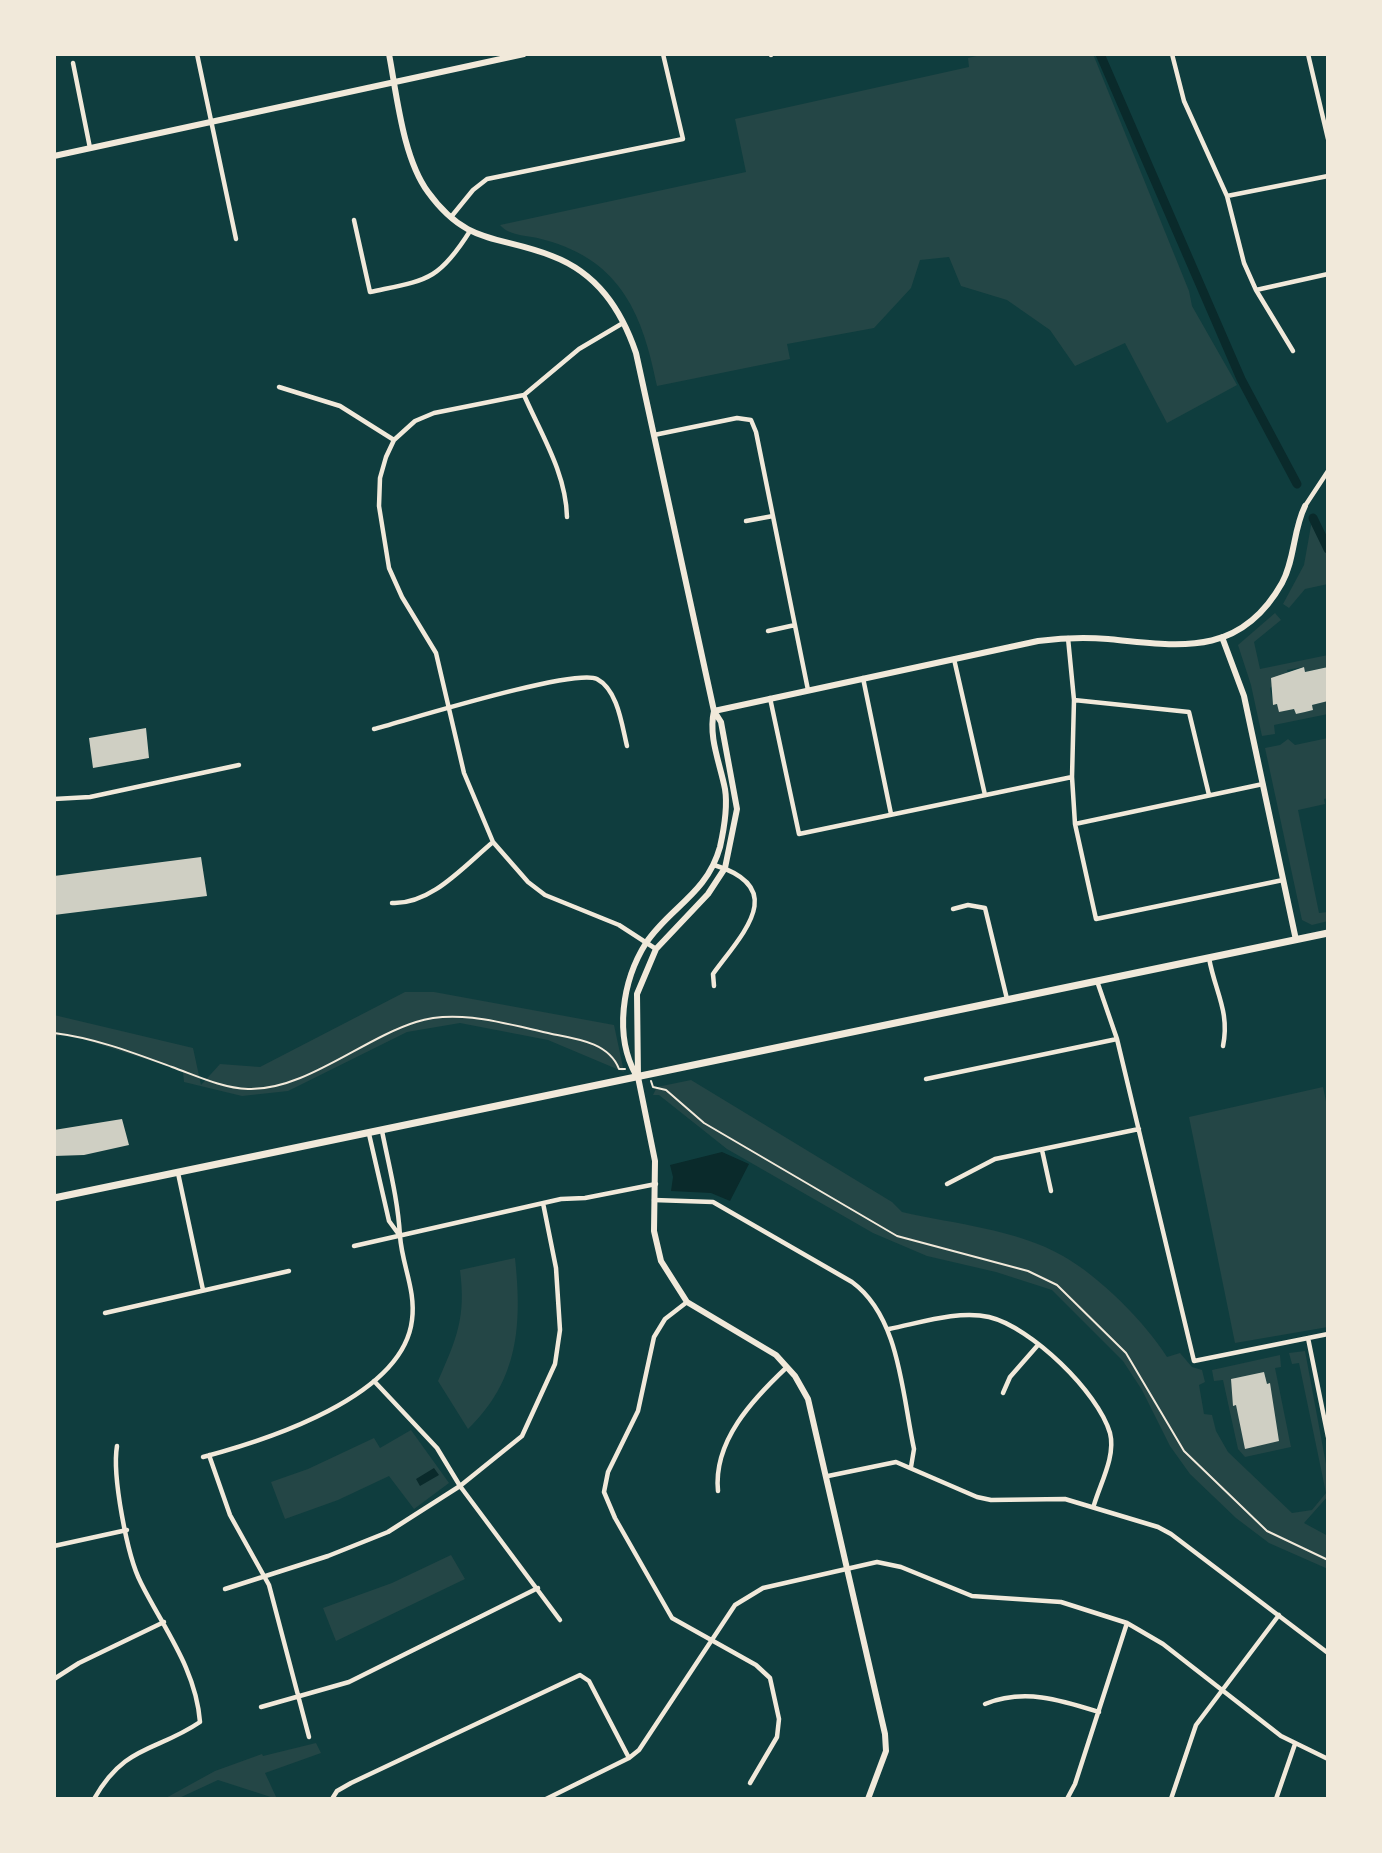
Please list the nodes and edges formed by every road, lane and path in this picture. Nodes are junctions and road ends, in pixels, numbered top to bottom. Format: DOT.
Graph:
graph roads {
  1 [pos="197,54"];
  2 [pos="389,54"];
  3 [pos="524,54"];
  4 [pos="663,54"];
  5 [pos="1171,54"];
  6 [pos="1308,54"];
  7 [pos="73,63"];
  8 [pos="395,82"];
  9 [pos="210,122"];
  10 [pos="1328,139"];
  11 [pos="90,148"];
  12 [pos="54,156"];
  13 [pos="1328,176"];
  14 [pos="1227,196"];
  15 [pos="452,217"];
  16 [pos="354,220"];
  17 [pos="470,231"];
  18 [pos="236,239"];
  19 [pos="1328,274"];
  20 [pos="1256,290"];
  21 [pos="624,322"];
  22 [pos="1293,351"];
  23 [pos="279,387"];
  24 [pos="524,395"];
  25 [pos="654,435"];
  26 [pos="394,440"];
  27 [pos="1328,471"];
  28 [pos="1305,506"];
  29 [pos="773,516"];
  30 [pos="566,517"];
  31 [pos="746,521"];
  32 [pos="795,625"];
  33 [pos="768,631"];
  34 [pos="1222,637"];
  35 [pos="1068,638"];
  36 [pos="954,658"];
  37 [pos="863,678"];
  38 [pos="808,690"];
  39 [pos="770,698"];
  40 [pos="1074,700"];
  41 [pos="450,708"];
  42 [pos="714,710"];
  43 [pos="374,729"];
  44 [pos="627,746"];
  45 [pos="239,765"];
  46 [pos="1072,776"];
  47 [pos="1263,784"];
  48 [pos="985,795"];
  49 [pos="1209,795"];
  50 [pos="54,799"];
  51 [pos="891,814"];
  52 [pos="1075,824"];
  53 [pos="493,842"];
  54 [pos="714,865"];
  55 [pos="725,868"];
  56 [pos="1283,880"];
  57 [pos="391,903"];
  58 [pos="953,908"];
  59 [pos="1328,933"];
  60 [pos="1296,940"];
  61 [pos="646,943"];
  62 [pos="656,949"];
  63 [pos="1209,958"];
  64 [pos="1097,981"];
  65 [pos="714,986"];
  66 [pos="1007,1000"];
  67 [pos="54,1033"];
  68 [pos="1117,1039"];
  69 [pos="1223,1046"];
  70 [pos="620,1070"];
  71 [pos="638,1077"];
  72 [pos="926,1079"];
  73 [pos="652,1087"];
  74 [pos="1139,1129"];
  75 [pos="382,1131"];
  76 [pos="369,1134"];
  77 [pos="1042,1150"];
  78 [pos="178,1173"];
  79 [pos="657,1184"];
  80 [pos="947,1184"];
  81 [pos="1051,1191"];
  82 [pos="54,1198"];
  83 [pos="654,1200"];
  84 [pos="543,1203"];
  85 [pos="400,1236"];
  86 [pos="354,1246"];
  87 [pos="289,1271"];
  88 [pos="203,1290"];
  89 [pos="687,1302"];
  90 [pos="105,1312"];
  91 [pos="889,1329"];
  92 [pos="1328,1334"];
  93 [pos="1308,1338"];
  94 [pos="1038,1345"];
  95 [pos="788,1367"];
  96 [pos="374,1381"];
  97 [pos="1003,1393"];
  98 [pos="1328,1437"];
  99 [pos="117,1446"];
  100 [pos="911,1467"];
  101 [pos="828,1476"];
  102 [pos="460,1486"];
  103 [pos="718,1491"];
  104 [pos="1094,1505"];
  105 [pos="127,1530"];
  106 [pos="54,1546"];
  107 [pos="1328,1560"];
  108 [pos="847,1568"];
  109 [pos="265,1576"];
  110 [pos="538,1588"];
  111 [pos="225,1589"];
  112 [pos="1279,1615"];
  113 [pos="560,1620"];
  114 [pos="164,1622"];
  115 [pos="1128,1623"];
  116 [pos="709,1640"];
  117 [pos="1328,1653"];
  118 [pos="54,1679"];
  119 [pos="1222,1690"];
  120 [pos="298,1698"];
  121 [pos="985,1704"];
  122 [pos="261,1707"];
  123 [pos="1099,1712"];
  124 [pos="309,1737"];
  125 [pos="1294,1744"];
  126 [pos="629,1758"];
  127 [pos="1328,1759"];
  128 [pos="750,1783"];
  129 [pos="332,1797"];
  130 [pos="94,1799"];
  131 [pos="546,1799"];
  132 [pos="868,1799"];
  133 [pos="1067,1799"];
  134 [pos="1171,1799"];
  135 [pos="1276,1799"];
  1 -- 9 [label="street"];
  2 -- 8 [label="street"];
  3 -- 8 [label="street"];
  4 -- 15 [label="street"];
  5 -- 14 [label="street"];
  6 -- 10 [label="street"];
  7 -- 11 [label="street"];
  8 -- 9 [label="street"];
  8 -- 15 [label="street"];
  9 -- 11 [label="street"];
  9 -- 18 [label="street"];
  11 -- 12 [label="street"];
  13 -- 14 [label="street"];
  14 -- 20 [label="street"];
  15 -- 17 [label="street"];
  16 -- 17 [label="street"];
  17 -- 21 [label="street"];
  19 -- 20 [label="street"];
  20 -- 22 [label="street"];
  21 -- 24 [label="street"];
  21 -- 25 [label="street"];
  23 -- 26 [label="street"];
  24 -- 26 [label="street"];
  24 -- 30 [label="street"];
  25 -- 29 [label="street"];
  25 -- 42 [label="street"];
  26 -- 41 [label="street"];
  27 -- 28 [label="street"];
  28 -- 34 [label="street"];
  29 -- 31 [label="street"];
  29 -- 32 [label="street"];
  32 -- 33 [label="street"];
  32 -- 38 [label="street"];
  34 -- 35 [label="street"];
  34 -- 47 [label="street"];
  35 -- 36 [label="street"];
  35 -- 40 [label="street"];
  36 -- 37 [label="street"];
  36 -- 48 [label="street"];
  37 -- 38 [label="street"];
  37 -- 51 [label="street"];
  38 -- 39 [label="street"];
  39 -- 42 [label="street"];
  39 -- 51 [label="street"];
  40 -- 46 [label="street"];
  40 -- 49 [label="street"];
  41 -- 43 [label="street"];
  41 -- 44 [label="street"];
  41 -- 53 [label="street"];
  42 -- 54 [label="street"];
  42 -- 55 [label="street"];
  45 -- 50 [label="street"];
  46 -- 48 [label="street"];
  46 -- 52 [label="street"];
  47 -- 49 [label="street"];
  47 -- 56 [label="street"];
  48 -- 51 [label="street"];
  49 -- 52 [label="street"];
  52 -- 56 [label="street"];
  53 -- 57 [label="street"];
  53 -- 61 [label="street"];
  54 -- 55 [label="street"];
  54 -- 61 [label="street"];
  55 -- 62 [label="street"];
  55 -- 65 [label="street"];
  56 -- 60 [label="street"];
  58 -- 66 [label="street"];
  59 -- 60 [label="main road"];
  60 -- 63 [label="main road"];
  61 -- 62 [label="street"];
  61 -- 71 [label="street"];
  62 -- 71 [label="street"];
  63 -- 64 [label="main road"];
  63 -- 69 [label="street"];
  64 -- 66 [label="main road"];
  64 -- 68 [label="street"];
  66 -- 71 [label="main road"];
  67 -- 70 [label="path"];
  68 -- 72 [label="street"];
  68 -- 74 [label="street"];
  71 -- 75 [label="main road"];
  71 -- 79 [label="street"];
  73 -- 107 [label="path"];
  74 -- 77 [label="street"];
  74 -- 93 [label="street"];
  75 -- 76 [label="main road"];
  75 -- 85 [label="street"];
  76 -- 78 [label="main road"];
  76 -- 85 [label="street"];
  77 -- 80 [label="street"];
  77 -- 81 [label="street"];
  78 -- 82 [label="main road"];
  78 -- 88 [label="street"];
  79 -- 83 [label="street"];
  79 -- 84 [label="street"];
  83 -- 89 [label="street"];
  83 -- 91 [label="street"];
  84 -- 85 [label="street"];
  84 -- 102 [label="street"];
  85 -- 86 [label="street"];
  85 -- 96 [label="street"];
  87 -- 88 [label="street"];
  88 -- 90 [label="street"];
  89 -- 95 [label="street"];
  89 -- 116 [label="street"];
  91 -- 94 [label="street"];
  91 -- 100 [label="street"];
  92 -- 93 [label="street"];
  93 -- 98 [label="street"];
  94 -- 97 [label="street"];
  94 -- 104 [label="street"];
  95 -- 101 [label="street"];
  95 -- 103 [label="street"];
  96 -- 102 [label="street"];
  96 -- 109 [label="street"];
  99 -- 105 [label="street"];
  100 -- 101 [label="street"];
  100 -- 104 [label="street"];
  101 -- 108 [label="street"];
  102 -- 109 [label="street"];
  102 -- 110 [label="street"];
  104 -- 112 [label="street"];
  105 -- 106 [label="street"];
  105 -- 114 [label="street"];
  108 -- 115 [label="street"];
  108 -- 116 [label="street"];
  108 -- 132 [label="street"];
  109 -- 111 [label="street"];
  109 -- 120 [label="street"];
  110 -- 113 [label="street"];
  110 -- 120 [label="street"];
  112 -- 117 [label="street"];
  112 -- 119 [label="street"];
  114 -- 118 [label="street"];
  114 -- 130 [label="street"];
  115 -- 119 [label="street"];
  115 -- 123 [label="street"];
  116 -- 126 [label="street"];
  116 -- 128 [label="street"];
  119 -- 125 [label="street"];
  119 -- 134 [label="street"];
  120 -- 122 [label="street"];
  120 -- 124 [label="street"];
  121 -- 123 [label="street"];
  123 -- 133 [label="street"];
  125 -- 127 [label="street"];
  125 -- 135 [label="street"];
  126 -- 129 [label="street"];
  126 -- 131 [label="street"];
}
